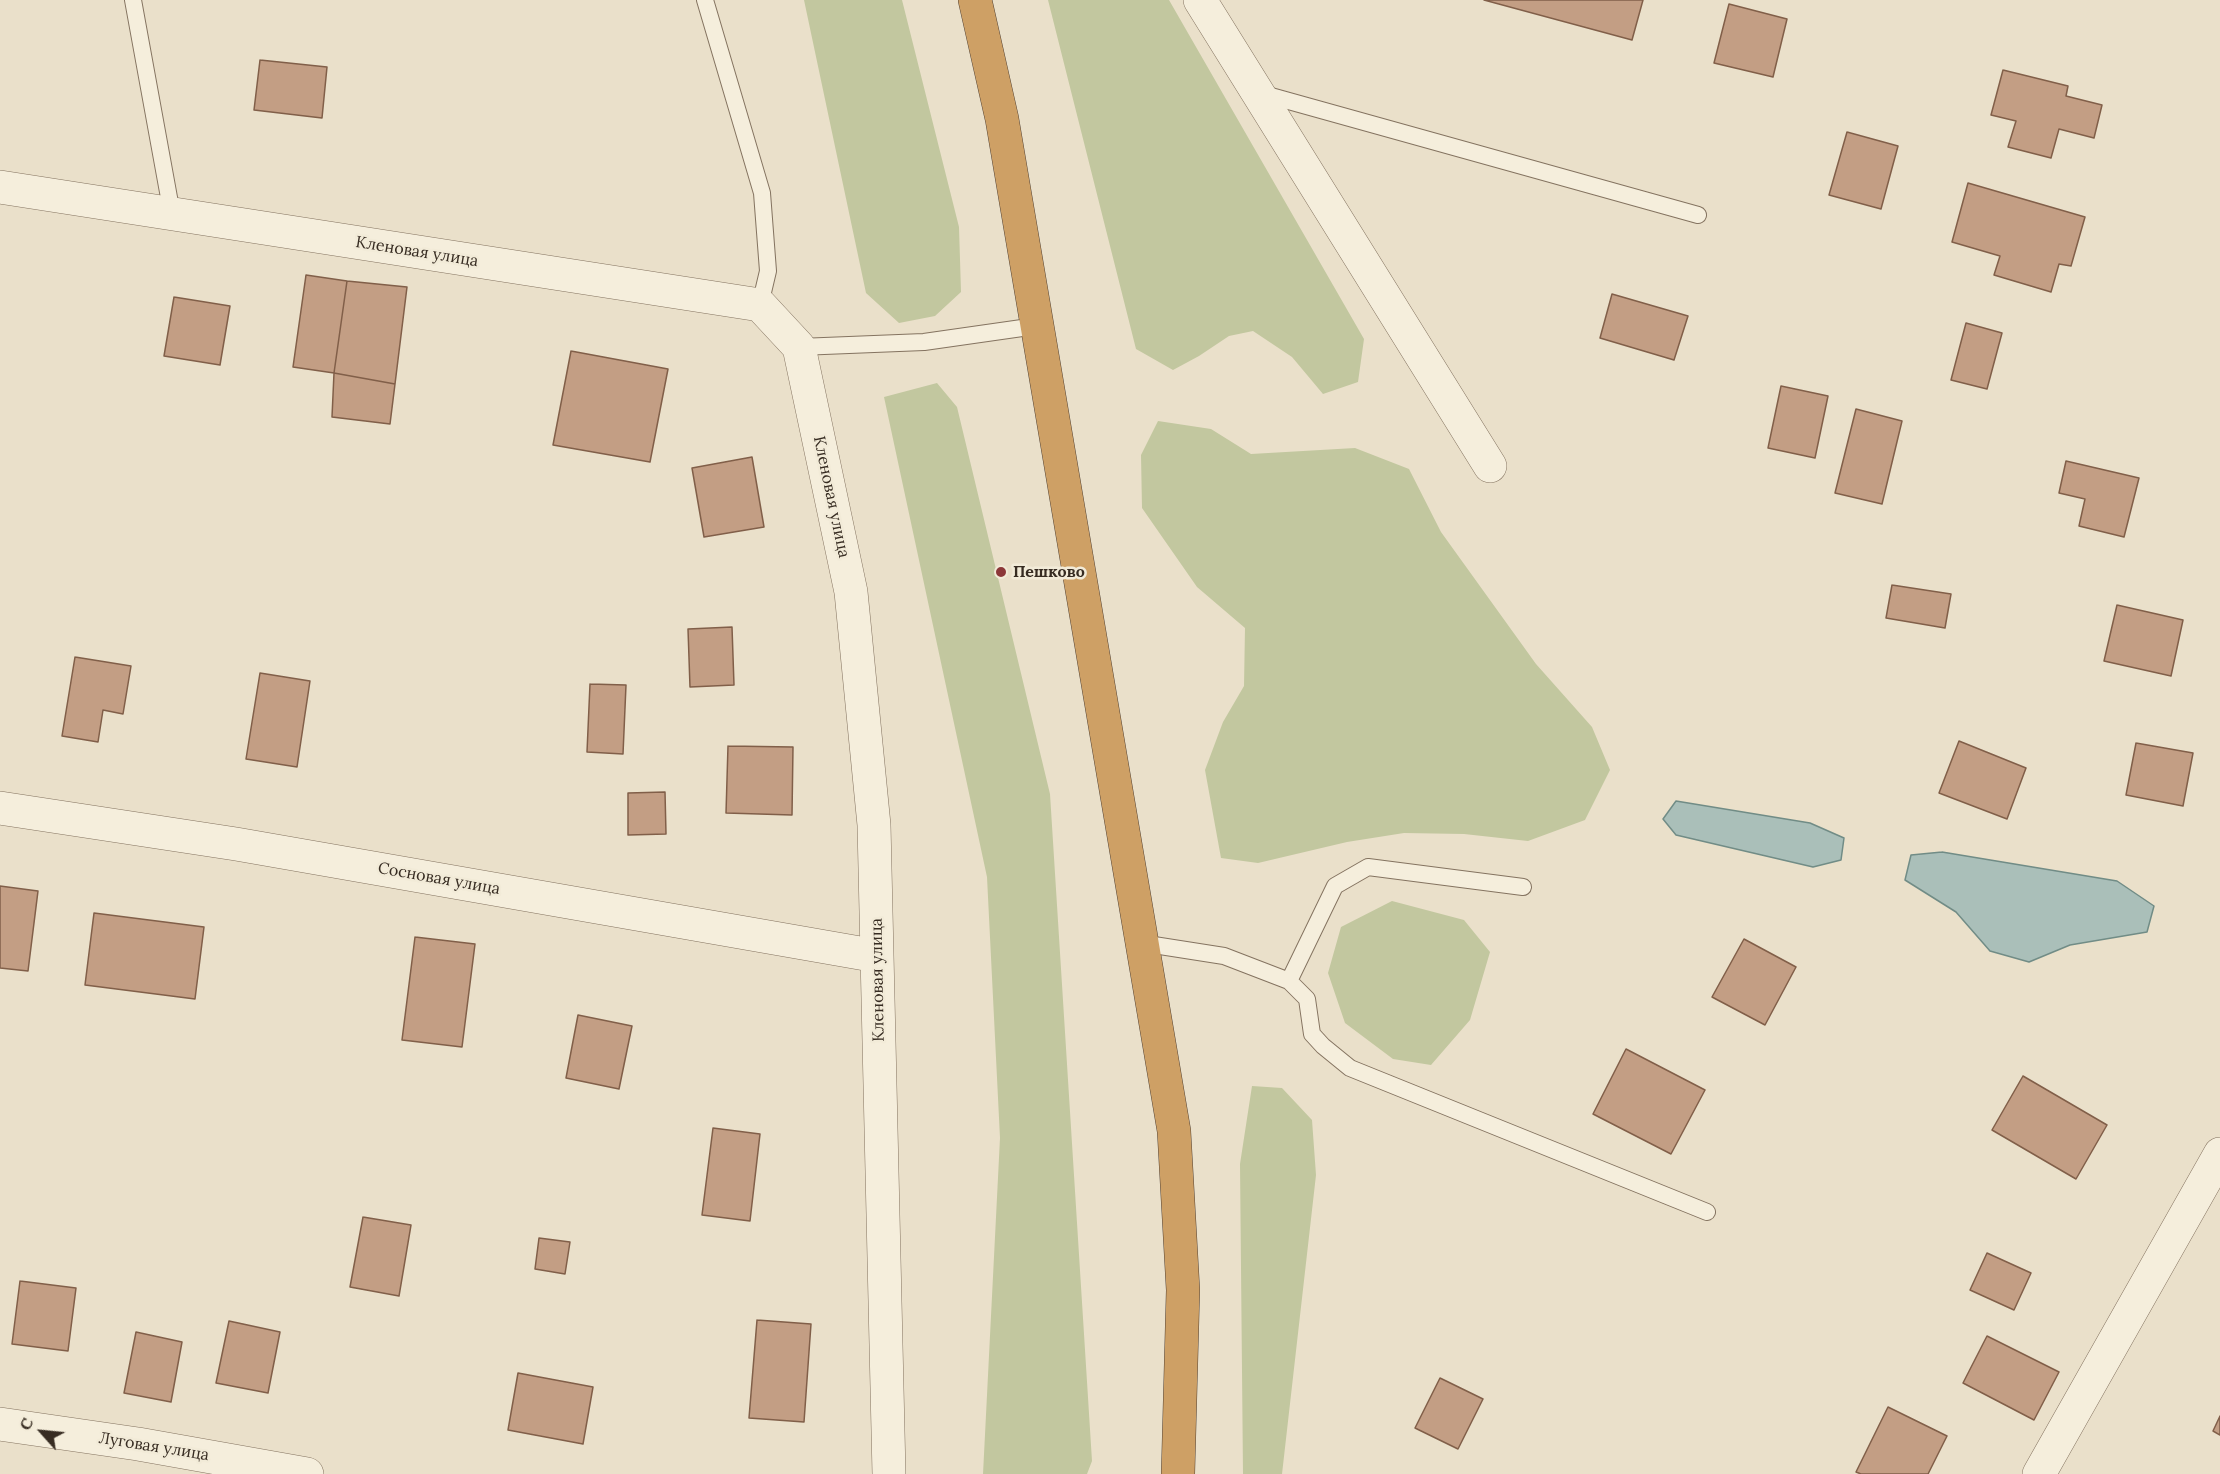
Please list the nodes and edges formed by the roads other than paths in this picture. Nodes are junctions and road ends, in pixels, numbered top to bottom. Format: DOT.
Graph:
graph roads {
  1 [pos="133,0"];
  2 [pos="705,0"];
  3 [pos="975,0"];
  4 [pos="1200,0"];
  5 [pos="1257,92"];
  6 [pos="0,187"];
  7 [pos="172,214"];
  8 [pos="1698,215"];
  9 [pos="760,305"];
  10 [pos="1036,326"];
  11 [pos="799,347"];
  12 [pos="1490,466"];
  13 [pos="0,808"];
  14 [pos="1523,887"];
  15 [pos="1142,943"];
  16 [pos="877,956"];
  17 [pos="1289,981"];
  18 [pos="2220,1154"];
  19 [pos="1707,1212"];
  20 [pos="0,1424"];
  21 [pos="307,1474"];
  22 [pos="890,1474"];
  23 [pos="1178,1474"];
  24 [pos="2039,1474"];
  1 -- 7 [label="lane"];
  2 -- 9 [label="lane"];
  3 -- 10 [label="highway"];
  4 -- 5 [label="street"];
  5 -- 8 [label="lane"];
  5 -- 12 [label="street"];
  6 -- 7 [label="street, Кленовая улица"];
  7 -- 9 [label="street, Кленовая улица"];
  9 -- 11 [label="street"];
  10 -- 11 [label="lane"];
  10 -- 15 [label="highway"];
  11 -- 16 [label="street, Кленовая улица"];
  13 -- 16 [label="street, Сосновая улица"];
  14 -- 17 [label="lane"];
  15 -- 17 [label="lane"];
  15 -- 23 [label="highway"];
  16 -- 22 [label="street, Кленовая улица"];
  17 -- 19 [label="lane"];
  18 -- 24 [label="street"];
  20 -- 21 [label="street, Луговая улица"];
}
